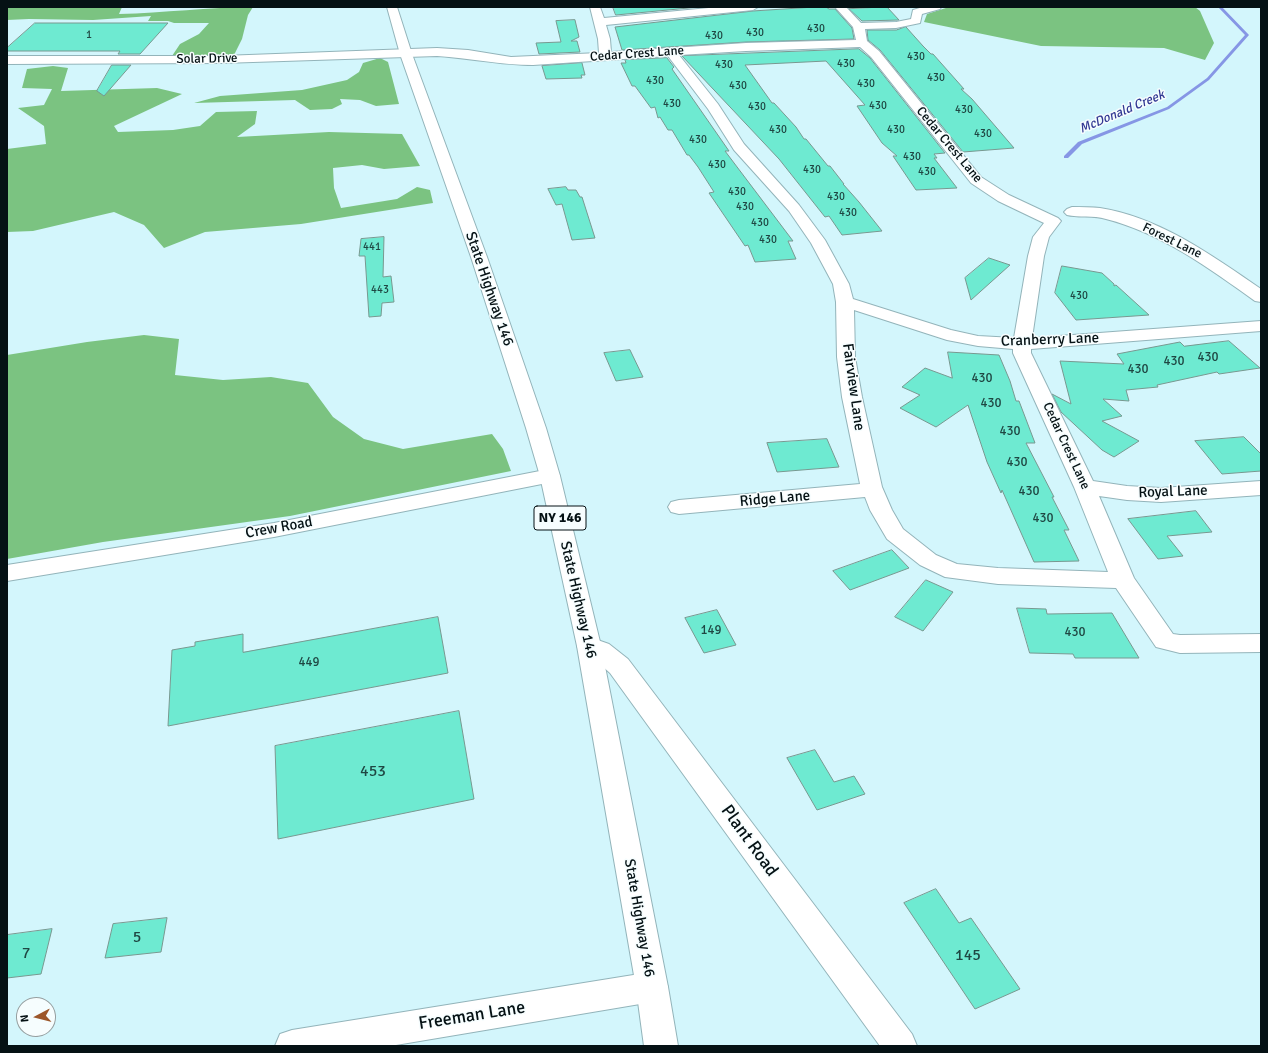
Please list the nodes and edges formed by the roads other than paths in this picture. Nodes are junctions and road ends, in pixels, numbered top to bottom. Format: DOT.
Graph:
graph roads {
  1 [pos="392,7"];
  2 [pos="595,7"];
  3 [pos="753,7"];
  4 [pos="840,7"];
  5 [pos="936,7"];
  6 [pos="599,22"];
  7 [pos="858,26"];
  8 [pos="863,44"];
  9 [pos="670,51"];
  10 [pos="406,54"];
  11 [pos="605,56"];
  12 [pos="7,60"];
  13 [pos="1072,212"];
  14 [pos="1261,298"];
  15 [pos="845,302"];
  16 [pos="1261,326"];
  17 [pos="1022,344"];
  18 [pos="550,476"];
  19 [pos="1086,486"];
  20 [pos="1261,488"];
  21 [pos="872,490"];
  22 [pos="679,507"];
  23 [pos="7,573"];
  24 [pos="1123,580"];
  25 [pos="1261,643"];
  26 [pos="589,646"];
  27 [pos="652,987"];
  28 [pos="292,1046"];
  29 [pos="661,1046"];
  30 [pos="900,1046"];
  1 -- 10 [label="street, State Highway 146 / NY 146"];
  2 -- 6 [label="street"];
  3 -- 6 [label="street"];
  4 -- 7 [label="street"];
  5 -- 7 [label="street"];
  6 -- 11 [label="street"];
  7 -- 8 [label="street"];
  8 -- 9 [label="street, Cedar Crest Lane"];
  8 -- 17 [label="street, Cedar Crest Lane"];
  9 -- 11 [label="street, Cedar Crest Lane"];
  9 -- 15 [label="street, Fairview Lane"];
  10 -- 11 [label="street, Cedar Crest Lane"];
  10 -- 12 [label="street, Solar Drive"];
  10 -- 18 [label="street, State Highway 146 / NY 146"];
  13 -- 14 [label="street, Forest Lane"];
  15 -- 17 [label="street, Cranberry Lane"];
  15 -- 21 [label="street, Fairview Lane"];
  16 -- 17 [label="street, Cranberry Lane"];
  17 -- 19 [label="street, Cedar Crest Lane"];
  18 -- 23 [label="street, Crew Road"];
  18 -- 26 [label="street, State Highway 146 / NY 146"];
  19 -- 20 [label="street, Royal Lane"];
  19 -- 24 [label="street, Cedar Crest Lane"];
  21 -- 22 [label="street, Ridge Lane"];
  21 -- 24 [label="street, Fairview Lane"];
  24 -- 25 [label="street, Cedar Crest Lane"];
  26 -- 27 [label="street, State Highway 146 / NY 146"];
  26 -- 30 [label="street, Plant Road"];
  27 -- 28 [label="street, Freeman Lane"];
  27 -- 29 [label="street, State Highway 146 / NY 146"];
}
